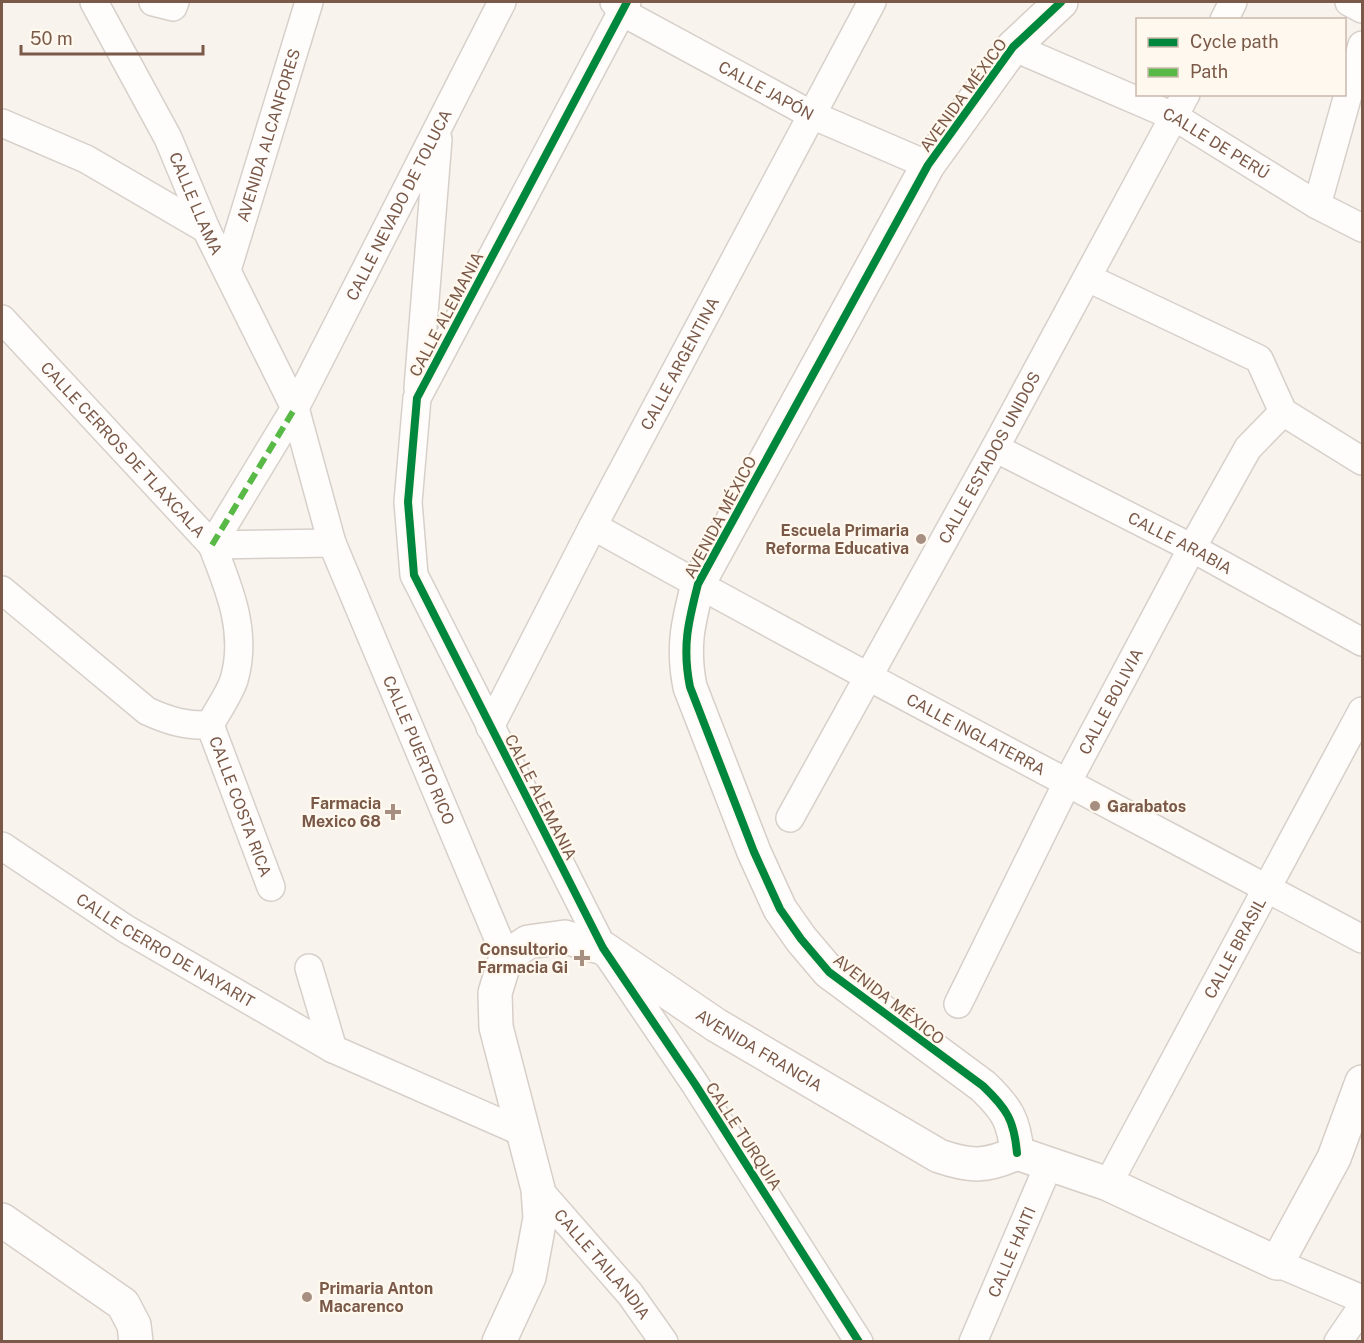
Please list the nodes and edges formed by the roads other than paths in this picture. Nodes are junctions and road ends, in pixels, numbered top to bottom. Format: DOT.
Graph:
graph roads {
  1 [pos="94,2"];
  2 [pos="309,2"];
  3 [pos="502,2"];
  4 [pos="872,2"];
  5 [pos="1061,2"];
  6 [pos="1233,2"];
  7 [pos="1349,2"];
  8 [pos="621,5"];
  9 [pos="1362,9"];
  10 [pos="1225,18"];
  11 [pos="1362,45"];
  12 [pos="1013,47"];
  13 [pos="1136,90"];
  14 [pos="1152,96"];
  15 [pos="1180,106"];
  16 [pos="812,115"];
  17 [pos="2,123"];
  18 [pos="440,125"];
  19 [pos="928,165"];
  20 [pos="1317,205"];
  21 [pos="1362,228"];
  22 [pos="206,229"];
  23 [pos="227,270"];
  24 [pos="1088,278"];
  25 [pos="2,319"];
  26 [pos="417,398"];
  27 [pos="295,408"];
  28 [pos="1284,412"];
  29 [pos="995,448"];
  30 [pos="1362,461"];
  31 [pos="593,526"];
  32 [pos="332,543"];
  33 [pos="212,544"];
  34 [pos="1192,548"];
  35 [pos="698,584"];
  36 [pos="2,590"];
  37 [pos="1362,642"];
  38 [pos="867,678"];
  39 [pos="1362,711"];
  40 [pos="210,725"];
  41 [pos="490,727"];
  42 [pos="1068,781"];
  43 [pos="790,818"];
  44 [pos="2,846"];
  45 [pos="271,887"];
  46 [pos="1266,888"];
  47 [pos="1362,939"];
  48 [pos="603,948"];
  49 [pos="506,957"];
  50 [pos="309,968"];
  51 [pos="958,1004"];
  52 [pos="333,1049"];
  53 [pos="1362,1082"];
  54 [pos="524,1133"];
  55 [pos="1017,1153"];
  56 [pos="1049,1164"];
  57 [pos="1108,1184"];
  58 [pos="538,1189"];
  59 [pos="3,1218"];
  60 [pos="1276,1263"];
  61 [pos="1362,1299"];
  62 [pos="1362,1307"];
  63 [pos="136,1341"];
  64 [pos="500,1341"];
  65 [pos="664,1341"];
  66 [pos="859,1341"];
  67 [pos="973,1341"];
  68 [pos="1338,1341"];
  1 -- 22 [label="street, CALLE LLAMA"];
  2 -- 23 [label="street, AVENIDA ALCANFORES"];
  3 -- 18 [label="street, CALLE NEVADO DE TOLUCA"];
  4 -- 16 [label="street, CALLE ARGENTINA"];
  5 -- 12 [label="street, AVENIDA MÉXICO"];
  6 -- 10 [label="street"];
  7 -- 9 [label="street"];
  8 -- 16 [label="street, CALLE JAPÓN"];
  8 -- 26 [label="street, CALLE ALEMANIA"];
  11 -- 20 [label="street"];
  12 -- 13 [label="street, CALLE DE PERÚ"];
  12 -- 19 [label="street, AVENIDA MÉXICO"];
  14 -- 15 [label="street, CALLE DE PERÚ"];
  15 -- 20 [label="street, CALLE DE PERÚ"];
  15 -- 24 [label="street, CALLE ESTADOS UNIDOS"];
  16 -- 19 [label="street, CALLE JAPÓN"];
  16 -- 31 [label="street, CALLE ARGENTINA"];
  17 -- 22 [label="street"];
  18 -- 26 [label="street"];
  18 -- 27 [label="street, CALLE NEVADO DE TOLUCA"];
  19 -- 35 [label="street, AVENIDA MÉXICO"];
  20 -- 21 [label="street, CALLE DE PERÚ"];
  22 -- 23 [label="street, CALLE LLAMA"];
  23 -- 27 [label="street, CALLE LLAMA"];
  24 -- 28 [label="street"];
  24 -- 29 [label="street, CALLE ESTADOS UNIDOS"];
  25 -- 33 [label="street, CALLE CERROS DE TLAXCALA"];
  26 -- 41 [label="street, CALLE ALEMANIA"];
  27 -- 32 [label="street"];
  27 -- 33 [label="street, CALLE NEVADO DE TOLUCA"];
  28 -- 30 [label="street"];
  28 -- 34 [label="street, CALLE BOLIVIA"];
  29 -- 34 [label="street, CALLE ARABIA"];
  29 -- 38 [label="street, CALLE ESTADOS UNIDOS"];
  31 -- 35 [label="street, CALLE INGLATERRA"];
  31 -- 41 [label="street, CALLE ARGENTINA"];
  32 -- 33 [label="street, CALLE CERROS DE TLAXCALA"];
  32 -- 49 [label="street, CALLE PUERTO RICO"];
  33 -- 40 [label="street"];
  34 -- 37 [label="street, CALLE ARABIA"];
  34 -- 42 [label="street, CALLE BOLIVIA"];
  35 -- 38 [label="street, CALLE INGLATERRA"];
  35 -- 55 [label="street, AVENIDA MÉXICO"];
  36 -- 40 [label="street"];
  38 -- 42 [label="street, CALLE INGLATERRA"];
  38 -- 43 [label="street, CALLE ESTADOS UNIDOS"];
  39 -- 46 [label="street, CALLE BRASIL"];
  40 -- 45 [label="street, CALLE COSTA RICA"];
  41 -- 48 [label="street, CALLE ALEMANIA"];
  42 -- 46 [label="street, CALLE INGLATERRA"];
  42 -- 51 [label="street, CALLE BOLIVIA"];
  44 -- 52 [label="street, CALLE CERRO DE NAYARIT"];
  46 -- 47 [label="street, CALLE INGLATERRA"];
  46 -- 57 [label="street, CALLE BRASIL"];
  48 -- 49 [label="street, AVENIDA FRANCIA"];
  48 -- 55 [label="street, AVENIDA FRANCIA"];
  48 -- 66 [label="street, CALLE TURQUIA"];
  49 -- 54 [label="street"];
  50 -- 52 [label="street"];
  52 -- 54 [label="street, CALLE CERRO DE NAYARIT"];
  53 -- 60 [label="street"];
  54 -- 58 [label="street"];
  55 -- 56 [label="street"];
  56 -- 57 [label="street"];
  56 -- 67 [label="street, CALLE HAITI"];
  57 -- 60 [label="street"];
  58 -- 64 [label="street"];
  58 -- 65 [label="street, CALLE TAILANDIA"];
  59 -- 63 [label="street"];
  60 -- 61 [label="street"];
  62 -- 68 [label="street"];
}
